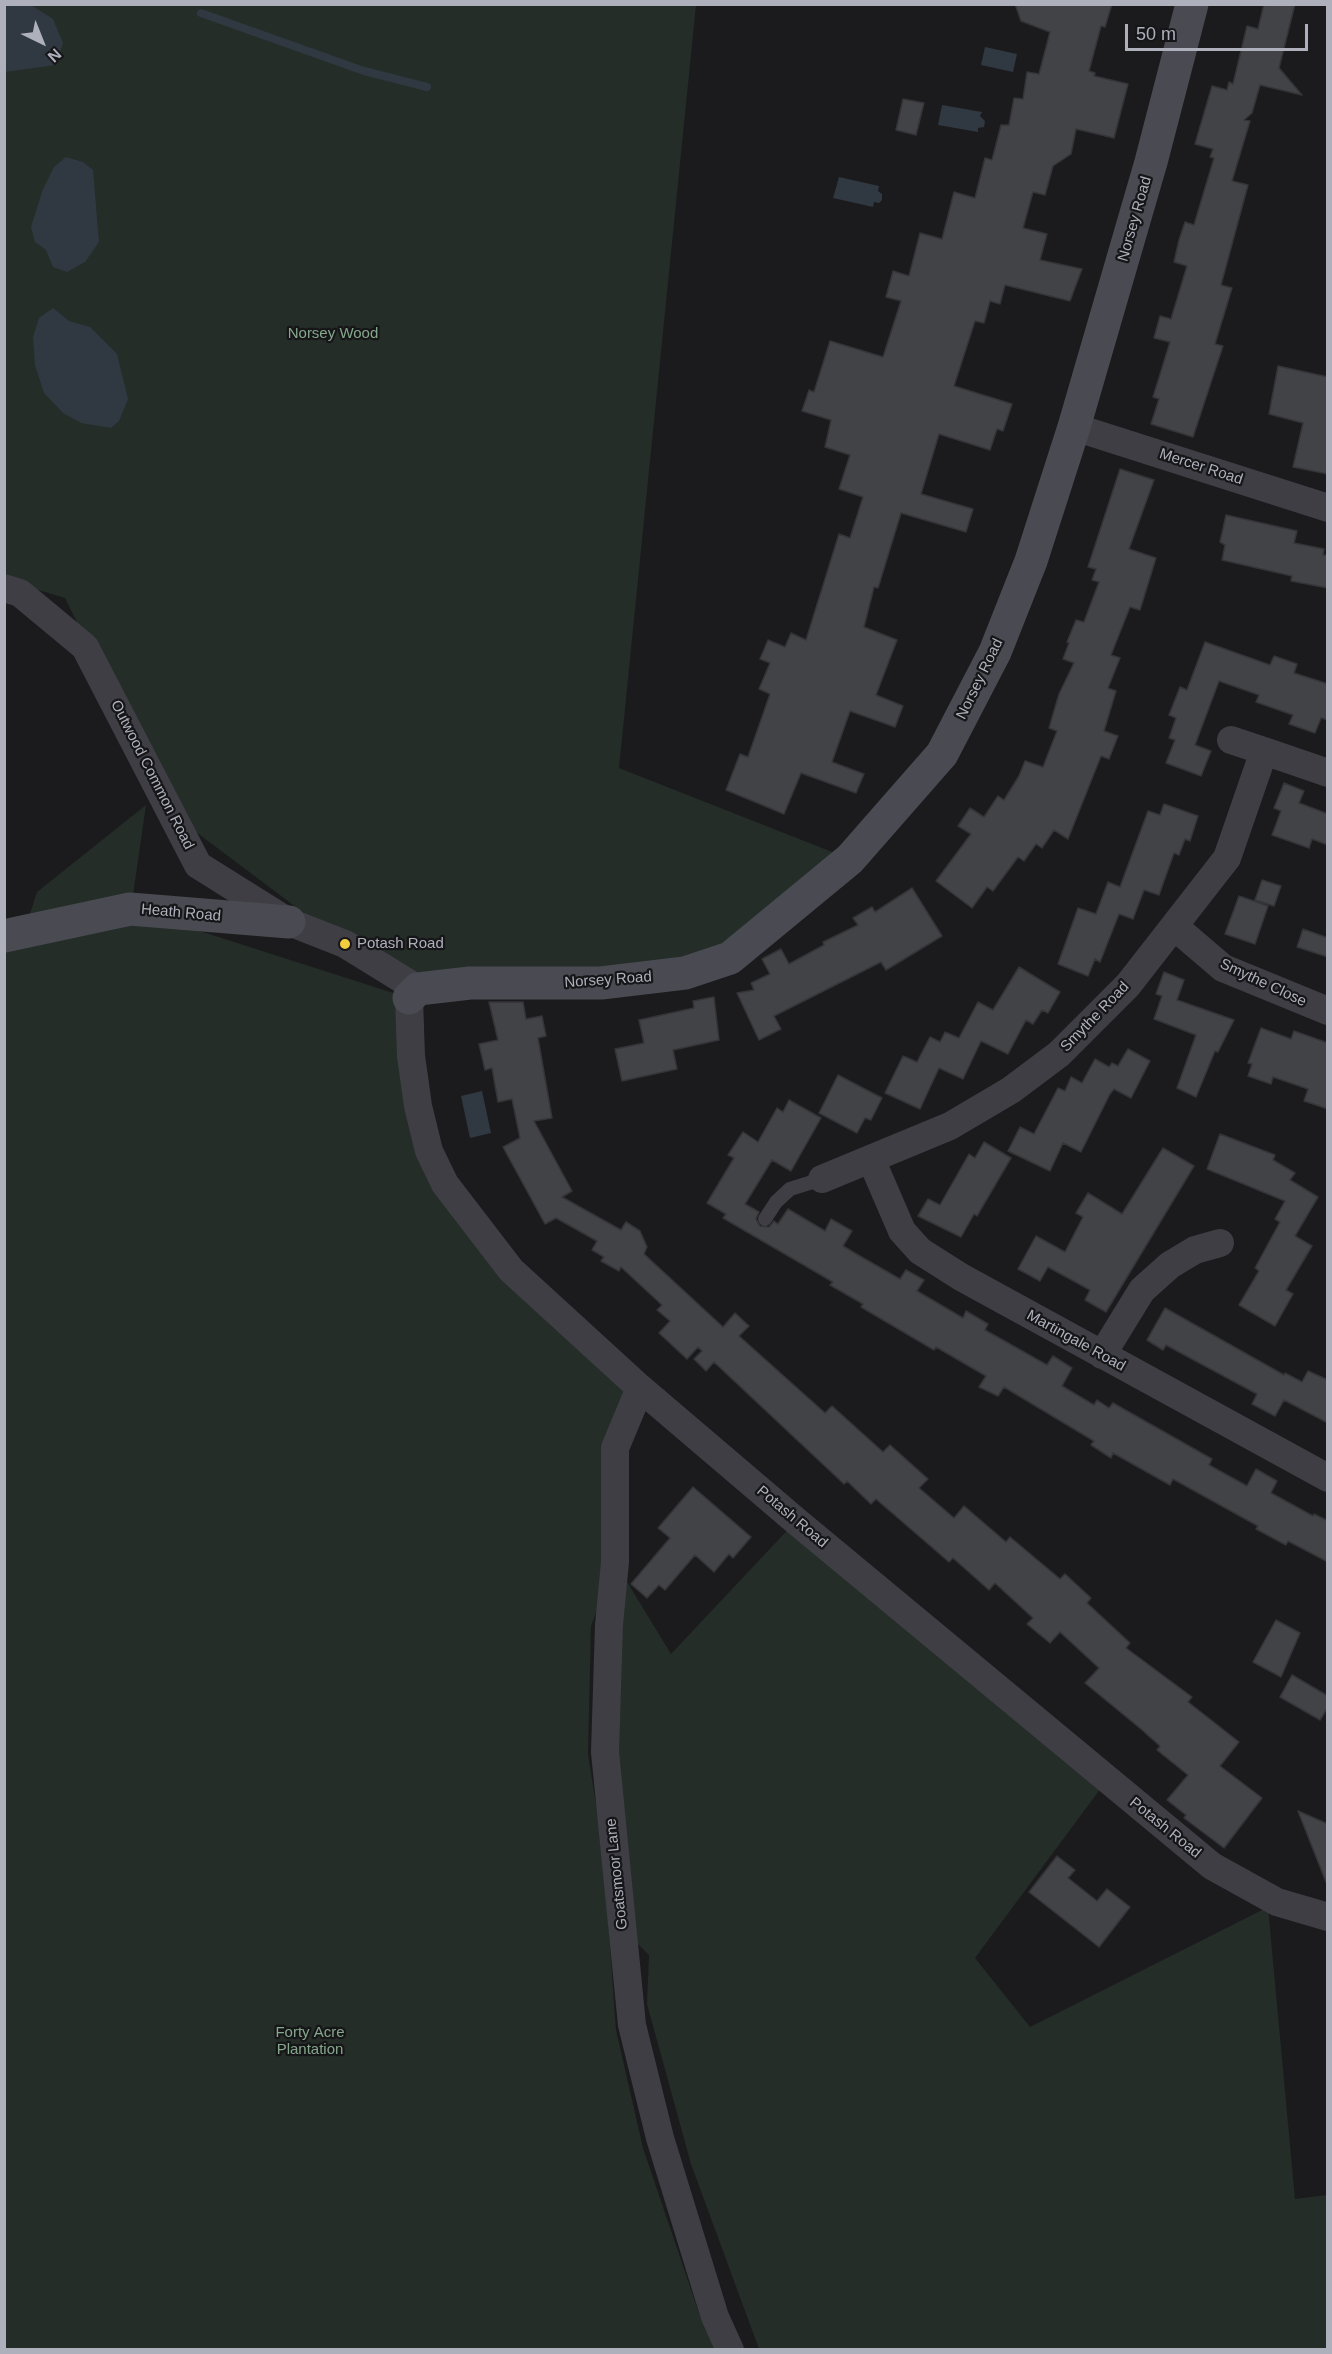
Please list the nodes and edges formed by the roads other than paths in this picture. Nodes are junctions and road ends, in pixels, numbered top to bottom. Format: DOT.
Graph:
graph roads {
  1 [pos="1192,4"];
  2 [pos="1074,427"];
  3 [pos="1328,508"];
  4 [pos="4,588"];
  5 [pos="1231,740"];
  6 [pos="1264,751"];
  7 [pos="1328,773"];
  8 [pos="289,922"];
  9 [pos="1175,927"];
  10 [pos="4,936"];
  11 [pos="413,994"];
  12 [pos="1328,1011"];
  13 [pos="871,1159"];
  14 [pos="822,1179"];
  15 [pos="765,1219"];
  16 [pos="1220,1243"];
  17 [pos="1102,1355"];
  18 [pos="640,1388"];
  19 [pos="1328,1478"];
  20 [pos="1328,1917"];
  21 [pos="730,2349"];
  1 -- 2 [label="street, Norsey Road"];
  2 -- 3 [label="street, Mercer Road"];
  2 -- 11 [label="street, Norsey Road"];
  4 -- 8 [label="street, Outwood Common Road"];
  5 -- 6 [label="street"];
  6 -- 7 [label="street"];
  6 -- 9 [label="street, Smythe Road"];
  8 -- 10 [label="street, Heath Road"];
  8 -- 11 [label="street, Outwood Common Road"];
  9 -- 12 [label="street, Smythe Close"];
  9 -- 13 [label="street, Smythe Road"];
  11 -- 18 [label="street, Potash Road"];
  13 -- 14 [label="street, Smythe Road"];
  13 -- 17 [label="street, Martingale Road"];
  14 -- 15 [label="lane"];
  16 -- 17 [label="street"];
  17 -- 19 [label="street, Martingale Road"];
  18 -- 20 [label="street, Potash Road"];
  18 -- 21 [label="street, Goatsmoor Lane"];
}
